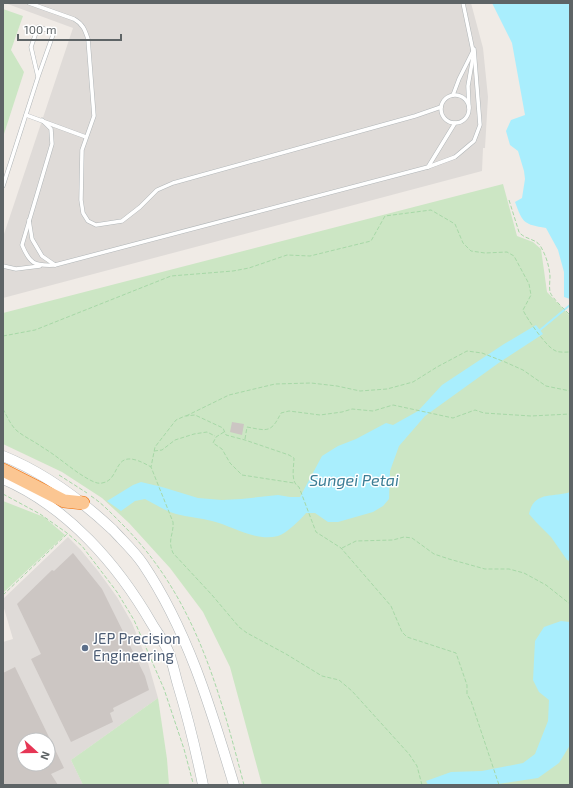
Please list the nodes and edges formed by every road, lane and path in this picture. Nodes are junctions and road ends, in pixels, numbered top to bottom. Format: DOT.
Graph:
graph roads {
  1 [pos="29,3"];
  2 [pos="463,3"];
  3 [pos="474,49"];
  4 [pos="38,77"];
  5 [pos="453,95"];
  6 [pos="441,108"];
  7 [pos="469,108"];
  8 [pos="26,115"];
  9 [pos="42,120"];
  10 [pos="455,123"];
  11 [pos="86,137"];
  12 [pos="428,167"];
  13 [pos="3,186"];
  14 [pos="509,200"];
  15 [pos="29,219"];
  16 [pos="55,265"];
  17 [pos="3,266"];
  18 [pos="42,266"];
  19 [pos="570,315"];
  20 [pos="3,336"];
  21 [pos="570,352"];
  22 [pos="570,391"];
  23 [pos="3,409"];
  24 [pos="570,414"];
  25 [pos="186,416"];
  26 [pos="224,432"];
  27 [pos="216,436"];
  28 [pos="245,440"];
  29 [pos="154,451"];
  30 [pos="3,456"];
  31 [pos="151,467"];
  32 [pos="3,470"];
  33 [pos="3,479"];
  34 [pos="295,483"];
  35 [pos="3,494"];
  36 [pos="83,503"];
  37 [pos="68,533"];
  38 [pos="341,548"];
  39 [pos="3,595"];
  40 [pos="570,604"];
  41 [pos="194,785"];
  42 [pos="203,785"];
  43 [pos="234,785"];
  44 [pos="422,785"];
  45 [pos="499,785"];
  1 -- 11 [label="lane"];
  2 -- 3 [label="lane"];
  3 -- 5 [label="lane"];
  3 -- 7 [label="lane"];
  3 -- 12 [label="lane"];
  4 -- 4 [label="lane"];
  4 -- 8 [label="lane"];
  5 -- 6 [label="lane"];
  5 -- 7 [label="lane"];
  6 -- 10 [label="lane"];
  6 -- 11 [label="lane"];
  7 -- 10 [label="lane"];
  8 -- 9 [label="lane"];
  8 -- 13 [label="lane"];
  9 -- 11 [label="lane"];
  9 -- 15 [label="lane"];
  10 -- 12 [label="lane"];
  12 -- 16 [label="lane"];
  14 -- 19 [label="path"];
  15 -- 16 [label="lane"];
  15 -- 18 [label="lane"];
  16 -- 18 [label="lane"];
  17 -- 18 [label="lane"];
  20 -- 21 [label="path"];
  22 -- 25 [label="path"];
  23 -- 31 [label="path"];
  24 -- 28 [label="path"];
  25 -- 26 [label="path"];
  25 -- 29 [label="path"];
  26 -- 27 [label="path"];
  26 -- 28 [label="path"];
  27 -- 29 [label="path"];
  27 -- 34 [label="path"];
  28 -- 34 [label="path"];
  29 -- 31 [label="path"];
  30 -- 36 [label="main road"];
  31 -- 44 [label="path"];
  32 -- 36 [label="highway"];
  33 -- 42 [label="main road"];
  34 -- 38 [label="path"];
  35 -- 37 [label="path"];
  36 -- 43 [label="main road"];
  37 -- 39 [label="path"];
  37 -- 41 [label="path"];
  38 -- 40 [label="path"];
  38 -- 45 [label="path"];
}
